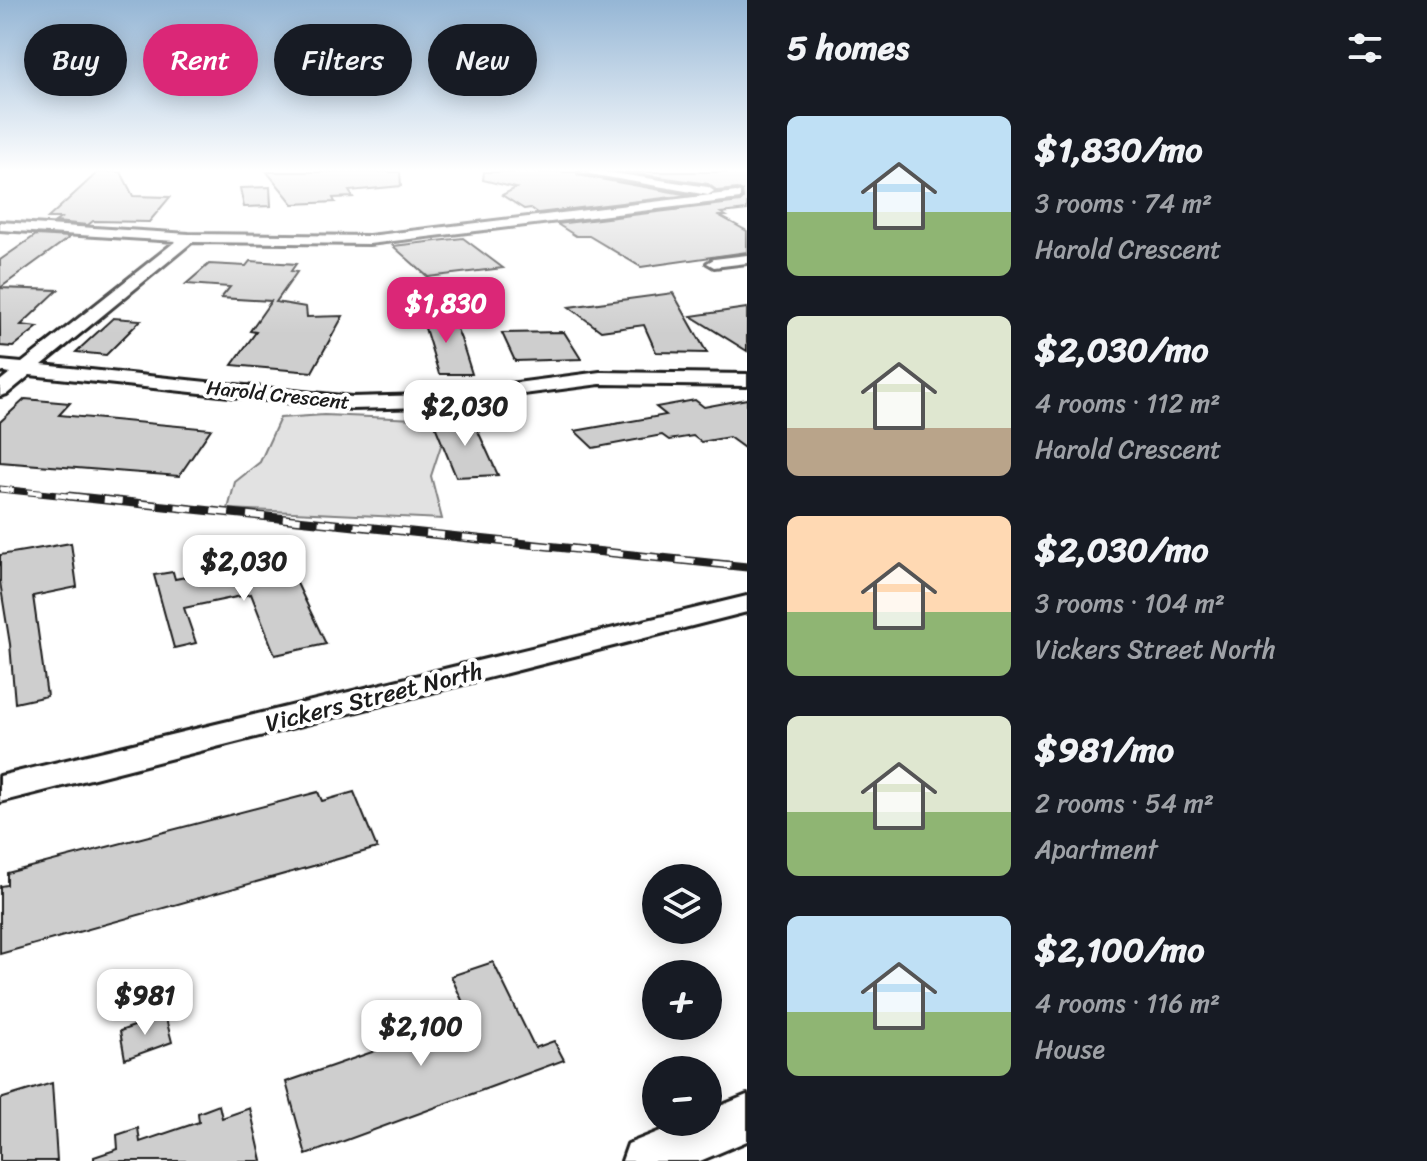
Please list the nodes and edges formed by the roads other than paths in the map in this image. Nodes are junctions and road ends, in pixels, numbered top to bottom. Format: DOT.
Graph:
graph roads {
  1 [pos="3,226"];
  2 [pos="492,226"];
  3 [pos="189,238"];
  4 [pos="747,259"];
  5 [pos="714,263"];
  6 [pos="0,366"];
  7 [pos="25,368"];
  8 [pos="747,380"];
  9 [pos="0,390"];
  10 [pos="747,604"];
  11 [pos="0,789"];
  12 [pos="747,1118"];
  13 [pos="645,1161"];
  1 -- 3 [label="street"];
  2 -- 3 [label="street"];
  3 -- 7 [label="street"];
  4 -- 5 [label="street"];
  6 -- 7 [label="street, Harold Crescent"];
  7 -- 8 [label="street, Harold Crescent"];
  7 -- 9 [label="street"];
  10 -- 11 [label="street, Vickers Street North"];
  12 -- 13 [label="street"];
}
